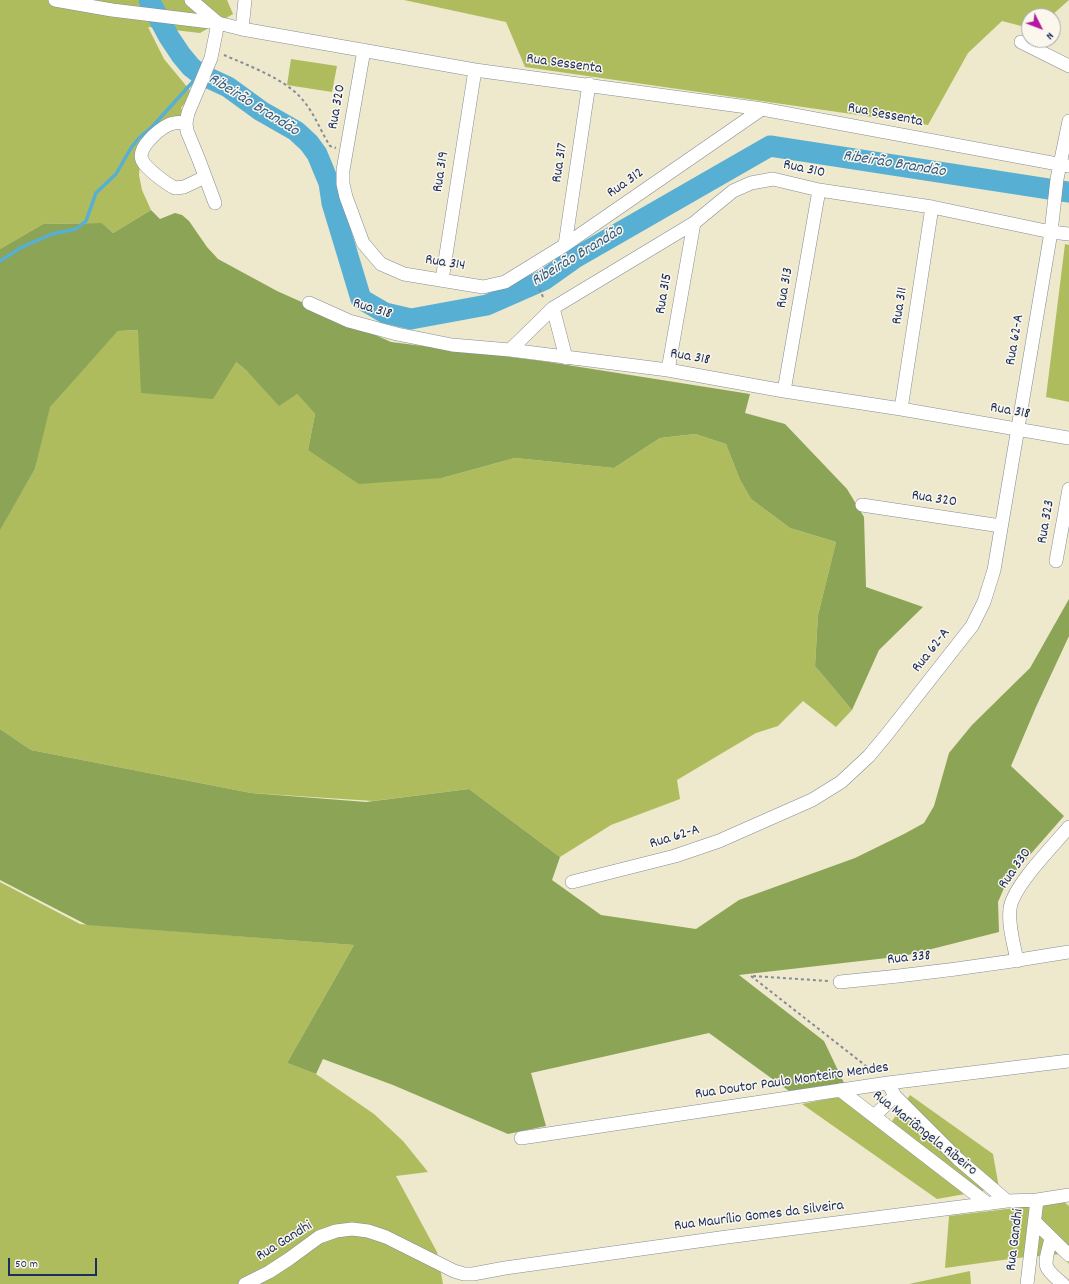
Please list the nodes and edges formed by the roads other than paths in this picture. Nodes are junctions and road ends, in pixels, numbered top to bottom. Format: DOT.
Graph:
graph roads {
  1 [pos="55,0"];
  2 [pos="191,0"];
  3 [pos="245,0"];
  4 [pos="218,23"];
  5 [pos="242,29"];
  6 [pos="1033,48"];
  7 [pos="364,50"];
  8 [pos="1069,66"];
  9 [pos="475,70"];
  10 [pos="589,84"];
  11 [pos="762,109"];
  12 [pos="1069,121"];
  13 [pos="186,123"];
  14 [pos="1064,166"];
  15 [pos="205,177"];
  16 [pos="819,190"];
  17 [pos="215,203"];
  18 [pos="932,207"];
  19 [pos="694,223"];
  20 [pos="1051,232"];
  21 [pos="1069,234"];
  22 [pos="565,245"];
  23 [pos="381,264"];
  24 [pos="442,280"];
  25 [pos="505,282"];
  26 [pos="309,303"];
  27 [pos="549,305"];
  28 [pos="510,350"];
  29 [pos="566,358"];
  30 [pos="668,370"];
  31 [pos="784,391"];
  32 [pos="901,409"];
  33 [pos="1017,430"];
  34 [pos="1069,438"];
  35 [pos="1069,489"];
  36 [pos="862,505"];
  37 [pos="1001,526"];
  38 [pos="1056,561"];
  39 [pos="1069,827"];
  40 [pos="572,882"];
  41 [pos="1069,952"];
  42 [pos="1017,961"];
  43 [pos="840,982"];
  44 [pos="1069,1061"];
  45 [pos="888,1084"];
  46 [pos="840,1090"];
  47 [pos="895,1096"];
  48 [pos="874,1116"];
  49 [pos="521,1138"];
  50 [pos="1069,1195"];
  51 [pos="1037,1200"];
  52 [pos="1007,1201"];
  53 [pos="988,1204"];
  54 [pos="1035,1222"];
  55 [pos="1051,1238"];
  56 [pos="1069,1255"];
  57 [pos="454,1271"];
  58 [pos="245,1284"];
  59 [pos="1027,1284"];
  60 [pos="1063,1284"];
  1 -- 4 [label="street, Rua Sessenta"];
  2 -- 4 [label="street"];
  3 -- 5 [label="street"];
  4 -- 5 [label="street, Rua Sessenta"];
  4 -- 13 [label="street"];
  5 -- 7 [label="street, Rua Sessenta"];
  6 -- 8 [label="street"];
  7 -- 9 [label="street, Rua Sessenta"];
  7 -- 23 [label="street, Rua 320"];
  9 -- 10 [label="street, Rua Sessenta"];
  9 -- 24 [label="street, Rua 319"];
  10 -- 11 [label="street, Rua Sessenta"];
  10 -- 22 [label="street, Rua 317"];
  11 -- 14 [label="street, Rua Sessenta"];
  11 -- 22 [label="street, Rua 312"];
  12 -- 14 [label="street, Rua 62-A"];
  13 -- 15 [label="street"];
  13 -- 15 [label="street"];
  14 -- 20 [label="street, Rua 62-A"];
  15 -- 17 [label="street"];
  16 -- 18 [label="street, Rua 310"];
  16 -- 19 [label="street, Rua 310"];
  16 -- 31 [label="street, Rua 313"];
  18 -- 20 [label="street, Rua 310"];
  18 -- 32 [label="street, Rua 311"];
  19 -- 27 [label="street, Rua 310"];
  19 -- 30 [label="street, Rua 315"];
  20 -- 21 [label="street, Rua 310"];
  20 -- 33 [label="street, Rua 62-A"];
  22 -- 25 [label="street, Rua 312"];
  23 -- 24 [label="street, Rua 314"];
  24 -- 25 [label="street, Rua 314"];
  26 -- 28 [label="street, Rua 318"];
  27 -- 28 [label="street, Rua 310"];
  27 -- 29 [label="street"];
  28 -- 29 [label="street, Rua 318"];
  29 -- 30 [label="street, Rua 318"];
  30 -- 31 [label="street, Rua 318"];
  31 -- 32 [label="street, Rua 318"];
  32 -- 33 [label="street, Rua 318"];
  33 -- 34 [label="street, Rua 318"];
  33 -- 37 [label="street, Rua 62-A"];
  35 -- 38 [label="street, Rua 323"];
  36 -- 37 [label="street, Rua 320"];
  37 -- 40 [label="street, Rua 62-A"];
  39 -- 42 [label="street, Rua 330"];
  41 -- 42 [label="street, Rua 338"];
  42 -- 43 [label="street, Rua 338"];
  44 -- 45 [label="street, Rua Doutor Paulo Monteiro Mendes"];
  45 -- 46 [label="street, Rua Doutor Paulo Monteiro Mendes"];
  45 -- 47 [label="street, Rua Mariângela Ribeiro"];
  46 -- 48 [label="street, Rua Mariângela Ribeiro"];
  46 -- 49 [label="street, Rua Doutor Paulo Monteiro Mendes"];
  47 -- 48 [label="street"];
  47 -- 52 [label="street, Rua Mariângela Ribeiro"];
  48 -- 53 [label="street, Rua Mariângela Ribeiro"];
  50 -- 51 [label="street, Rua Maurílio Gomes da Silveira"];
  51 -- 52 [label="street, Rua Maurílio Gomes da Silveira"];
  51 -- 54 [label="street, Rua Gandhi"];
  52 -- 53 [label="street, Rua Maurílio Gomes da Silveira"];
  53 -- 57 [label="street, Rua Maurílio Gomes da Silveira"];
  54 -- 55 [label="street"];
  54 -- 59 [label="street, Rua Gandhi"];
  55 -- 56 [label="street"];
  55 -- 60 [label="street"];
  57 -- 58 [label="street, Rua Gandhi"];
}
